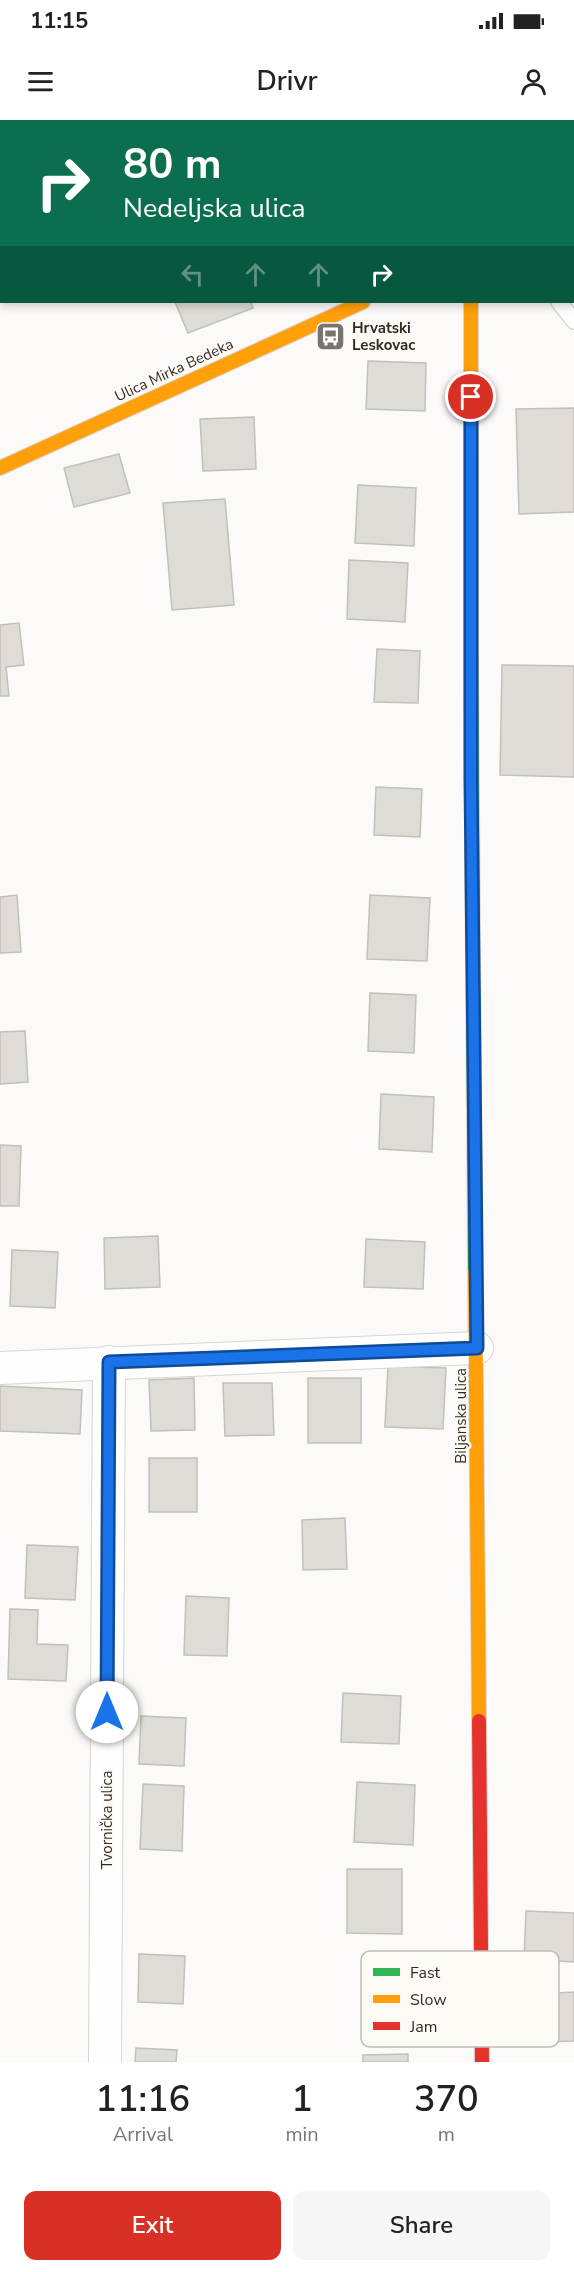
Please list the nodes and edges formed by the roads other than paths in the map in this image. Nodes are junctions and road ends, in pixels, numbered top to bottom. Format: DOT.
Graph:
graph roads {
  1 [pos="357,303"];
  2 [pos="471,303"];
  3 [pos="560,303"];
  4 [pos="318,310"];
  5 [pos="574,321"];
  6 [pos="0,468"];
  7 [pos="477,1348"];
  8 [pos="109,1362"];
  9 [pos="0,1368"];
  10 [pos="481,1951"];
  11 [pos="482,2047"];
  12 [pos="105,2062"];
  13 [pos="482,2062"];
  1 -- 4 [label="street, Ulica Mirka Bedeka"];
  2 -- 7 [label="street, Biljanska ulica"];
  3 -- 5 [label="lane"];
  4 -- 6 [label="street, Ulica Mirka Bedeka"];
  7 -- 8 [label="street"];
  7 -- 10 [label="street, Biljanska ulica"];
  8 -- 9 [label="street"];
  8 -- 12 [label="street, Tvornička ulica"];
  11 -- 13 [label="street, Biljanska ulica"];
}
